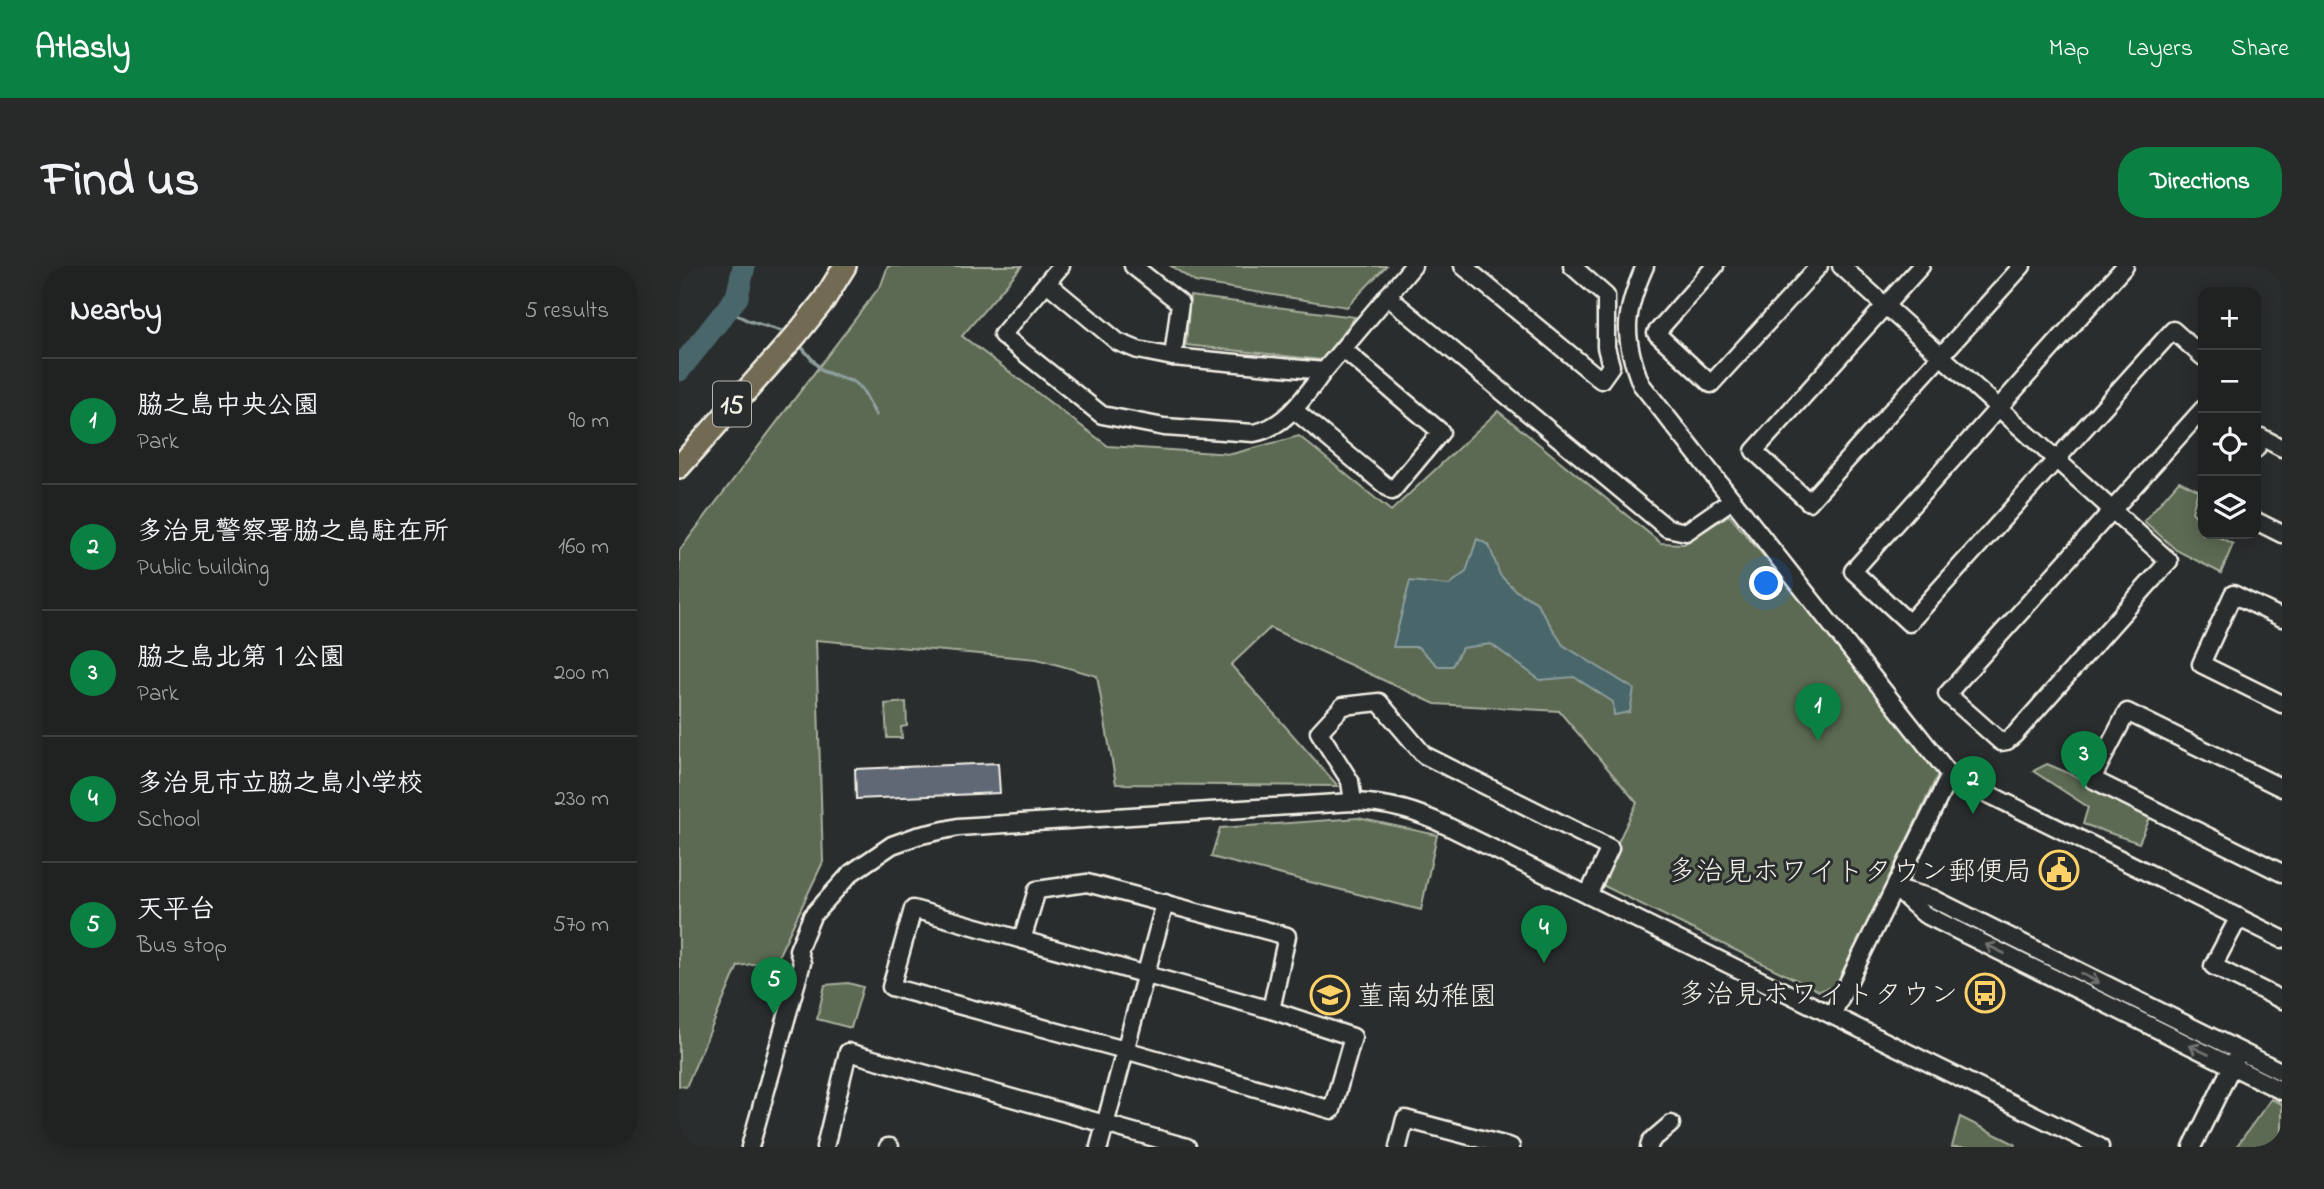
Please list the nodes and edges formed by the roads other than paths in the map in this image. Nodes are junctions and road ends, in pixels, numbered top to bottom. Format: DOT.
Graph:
graph roads {
  1 [pos="845,266"];
  2 [pos="1061,266"];
  3 [pos="1133,266"];
  4 [pos="1413,266"];
  5 [pos="1463,266"];
  6 [pos="1572,266"];
  7 [pos="1645,266"];
  8 [pos="1715,266"];
  9 [pos="1819,266"];
  10 [pos="1841,266"];
  11 [pos="1921,266"];
  12 [pos="2022,266"];
  13 [pos="2125,266"];
  14 [pos="1047,284"];
  15 [pos="1387,296"];
  16 [pos="1885,306"];
  17 [pos="1344,349"];
  18 [pos="2198,352"];
  19 [pos="1942,356"];
  20 [pos="1173,357"];
  21 [pos="1324,371"];
  22 [pos="2000,408"];
  23 [pos="1294,410"];
  24 [pos="2199,413"];
  25 [pos="2261,440"];
  26 [pos="2282,447"];
  27 [pos="2056,459"];
  28 [pos="679,467"];
  29 [pos="1732,500"];
  30 [pos="2112,511"];
  31 [pos="2261,524"];
  32 [pos="2282,534"];
  33 [pos="2282,618"];
  34 [pos="2282,704"];
  35 [pos="1949,775"];
  36 [pos="2282,788"];
  37 [pos="1353,802"];
  38 [pos="2282,873"];
  39 [pos="1895,888"];
  40 [pos="1588,895"];
  41 [pos="1165,903"];
  42 [pos="2239,917"];
  43 [pos="2282,939"];
  44 [pos="1022,940"];
  45 [pos="1145,976"];
  46 [pos="2282,1000"];
  47 [pos="1271,1010"];
  48 [pos="1832,1015"];
  49 [pos="1125,1050"];
  50 [pos="2239,1051"];
  51 [pos="2232,1066"];
  52 [pos="2282,1072"];
  53 [pos="2282,1091"];
  54 [pos="1106,1123"];
  55 [pos="1671,1124"];
  56 [pos="750,1147"];
  57 [pos="825,1147"];
  58 [pos="1099,1147"];
  59 [pos="1187,1147"];
  60 [pos="1398,1147"];
  61 [pos="1511,1147"];
  62 [pos="1649,1147"];
  63 [pos="2100,1147"];
  64 [pos="2192,1147"];
  1 -- 28 [label="main road, 15"];
  2 -- 14 [label="street"];
  3 -- 20 [label="street"];
  4 -- 15 [label="street"];
  5 -- 6 [label="street"];
  7 -- 29 [label="street"];
  8 -- 9 [label="street"];
  10 -- 16 [label="street"];
  11 -- 16 [label="street"];
  12 -- 19 [label="street"];
  13 -- 22 [label="street"];
  14 -- 20 [label="street"];
  14 -- 23 [label="street"];
  15 -- 17 [label="street"];
  15 -- 29 [label="street"];
  16 -- 19 [label="street"];
  16 -- 19 [label="street"];
  17 -- 21 [label="street"];
  17 -- 23 [label="street"];
  18 -- 27 [label="street"];
  19 -- 22 [label="street"];
  20 -- 21 [label="street"];
  21 -- 23 [label="street"];
  22 -- 27 [label="street"];
  22 -- 27 [label="street"];
  24 -- 30 [label="street"];
  25 -- 26 [label="street"];
  27 -- 30 [label="street"];
  29 -- 35 [label="street"];
  30 -- 30 [label="street"];
  31 -- 32 [label="street"];
  33 -- 34 [label="street"];
  35 -- 39 [label="street"];
  35 -- 42 [label="street"];
  36 -- 38 [label="street"];
  37 -- 40 [label="street"];
  37 -- 40 [label="street"];
  37 -- 56 [label="street"];
  39 -- 48 [label="street"];
  39 -- 50 [label="street, one-way"];
  51 -- 39 [label="street, one-way"];
  40 -- 48 [label="street"];
  41 -- 44 [label="street"];
  41 -- 45 [label="street"];
  41 -- 47 [label="street"];
  42 -- 43 [label="street"];
  42 -- 46 [label="street"];
  44 -- 45 [label="street"];
  44 -- 49 [label="street"];
  45 -- 47 [label="street"];
  45 -- 49 [label="street"];
  47 -- 49 [label="street"];
  48 -- 63 [label="street"];
  49 -- 54 [label="street"];
  50 -- 51 [label="street"];
  50 -- 52 [label="street"];
  51 -- 53 [label="street"];
  51 -- 64 [label="street"];
  54 -- 57 [label="street"];
  54 -- 58 [label="street"];
  54 -- 59 [label="street"];
  55 -- 62 [label="street"];
  60 -- 61 [label="street"];
}
